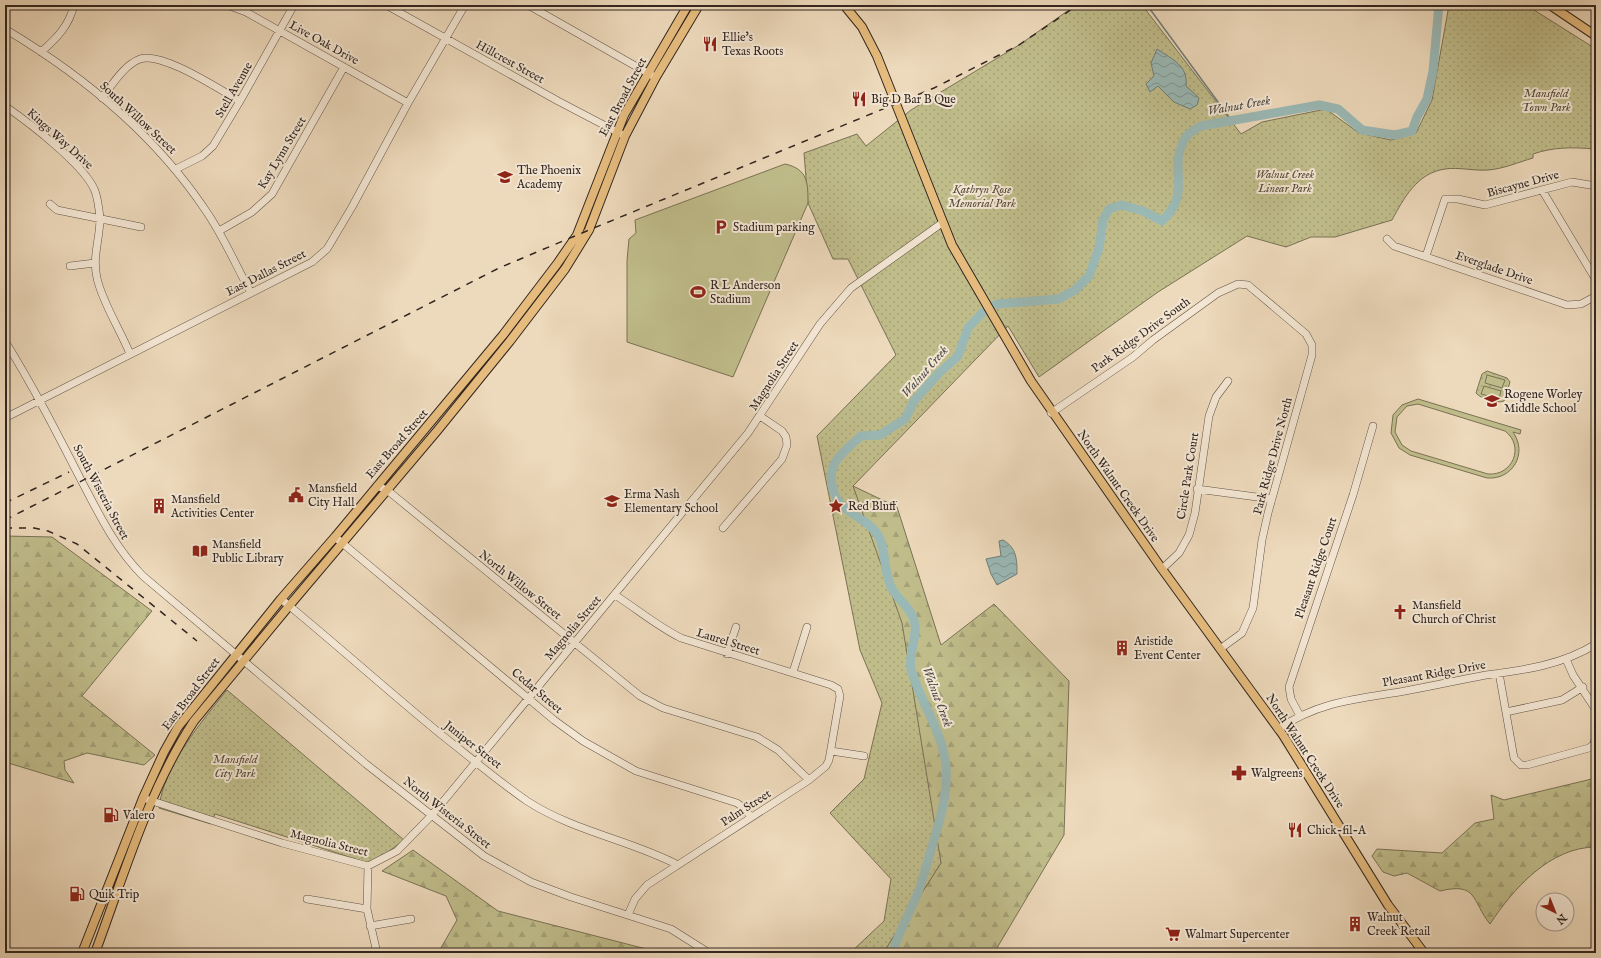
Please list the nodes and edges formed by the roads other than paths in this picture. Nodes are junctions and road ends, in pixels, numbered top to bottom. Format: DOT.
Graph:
graph roads {
  1 [pos="74,5"];
  2 [pos="227,5"];
  3 [pos="294,5"];
  4 [pos="386,5"];
  5 [pos="466,5"];
  6 [pos="528,5"];
  7 [pos="688,5"];
  8 [pos="699,5"];
  9 [pos="844,5"];
  10 [pos="1550,5"];
  11 [pos="682,17"];
  12 [pos="690,21"];
  13 [pos="5,28"];
  14 [pos="280,31"];
  15 [pos="1596,36"];
  16 [pos="446,40"];
  17 [pos="41,52"];
  18 [pos="344,67"];
  19 [pos="648,74"];
  20 [pos="656,78"];
  21 [pos="102,98"];
  22 [pos="240,101"];
  23 [pos="408,103"];
  24 [pos="5,106"];
  25 [pos="617,132"];
  26 [pos="625,136"];
  27 [pos="176,169"];
  28 [pos="1596,186"];
  29 [pos="1542,190"];
  30 [pos="50,204"];
  31 [pos="588,208"];
  32 [pos="598,209"];
  33 [pos="100,219"];
  34 [pos="942,223"];
  35 [pos="141,227"];
  36 [pos="219,231"];
  37 [pos="1387,239"];
  38 [pos="1426,256"];
  39 [pos="95,262"];
  40 [pos="557,264"];
  41 [pos="70,266"];
  42 [pos="565,269"];
  43 [pos="1596,280"];
  44 [pos="1248,285"];
  45 [pos="251,293"];
  46 [pos="540,293"];
  47 [pos="1596,296"];
  48 [pos="503,336"];
  49 [pos="5,341"];
  50 [pos="510,341"];
  51 [pos="130,354"];
  52 [pos="474,370"];
  53 [pos="481,377"];
  54 [pos="1228,381"];
  55 [pos="39,400"];
  56 [pos="1051,412"];
  57 [pos="760,416"];
  58 [pos="5,418"];
  59 [pos="1373,426"];
  60 [pos="379,483"];
  61 [pos="1197,489"];
  62 [pos="387,490"];
  63 [pos="1272,499"];
  64 [pos="723,528"];
  65 [pos="335,537"];
  66 [pos="342,542"];
  67 [pos="1162,569"];
  68 [pos="614,595"];
  69 [pos="281,599"];
  70 [pos="289,606"];
  71 [pos="736,627"];
  72 [pos="807,627"];
  73 [pos="574,644"];
  74 [pos="1596,644"];
  75 [pos="1220,649"];
  76 [pos="727,654"];
  77 [pos="236,655"];
  78 [pos="1566,659"];
  79 [pos="244,661"];
  80 [pos="793,672"];
  81 [pos="1499,673"];
  82 [pos="1583,687"];
  83 [pos="840,696"];
  84 [pos="529,699"];
  85 [pos="1596,710"];
  86 [pos="1506,712"];
  87 [pos="187,715"];
  88 [pos="1300,716"];
  89 [pos="194,721"];
  90 [pos="1278,729"];
  91 [pos="1596,732"];
  92 [pos="831,751"];
  93 [pos="164,752"];
  94 [pos="864,756"];
  95 [pos="172,758"];
  96 [pos="476,762"];
  97 [pos="809,780"];
  98 [pos="143,798"];
  99 [pos="152,802"];
  100 [pos="432,815"];
  101 [pos="751,817"];
  102 [pos="124,847"];
  103 [pos="133,850"];
  104 [pos="678,865"];
  105 [pos="368,866"];
  106 [pos="307,899"];
  107 [pos="367,909"];
  108 [pos="628,915"];
  109 [pos="411,919"];
  110 [pos="370,926"];
  111 [pos="90,930"];
  112 [pos="102,934"];
  113 [pos="82,953"];
  114 [pos="95,953"];
  115 [pos="377,953"];
  116 [pos="709,953"];
  117 [pos="1424,953"];
  1 -- 17 [label="street"];
  2 -- 14 [label="street, Live Oak Drive"];
  3 -- 14 [label="street, Stell Avenue"];
  4 -- 16 [label="street, Hillcrest Street"];
  5 -- 16 [label="street, East Dallas Street"];
  6 -- 19 [label="street"];
  7 -- 11 [label="main road, East Broad Street"];
  8 -- 12 [label="main road, East Broad Street"];
  9 -- 34 [label="main road, North Walnut Creek Drive"];
  10 -- 15 [label="main road"];
  11 -- 12 [label="main road"];
  11 -- 19 [label="main road, East Broad Street"];
  12 -- 20 [label="main road, East Broad Street"];
  13 -- 17 [label="street, South Willow Street"];
  14 -- 18 [label="street, Live Oak Drive"];
  14 -- 22 [label="street, Stell Avenue"];
  16 -- 23 [label="street, East Dallas Street"];
  16 -- 25 [label="street, Hillcrest Street"];
  17 -- 21 [label="street, South Willow Street"];
  18 -- 23 [label="street, Live Oak Drive"];
  18 -- 36 [label="street, Kay Lynn Street"];
  19 -- 20 [label="street"];
  19 -- 25 [label="main road, East Broad Street"];
  20 -- 26 [label="main road, East Broad Street"];
  21 -- 22 [label="street"];
  21 -- 27 [label="street, South Willow Street"];
  22 -- 27 [label="street, Stell Avenue"];
  23 -- 45 [label="street, East Dallas Street"];
  24 -- 33 [label="street, Kings Way Drive"];
  25 -- 26 [label="street, Hillcrest Street"];
  25 -- 31 [label="main road, East Broad Street"];
  26 -- 32 [label="main road, East Broad Street"];
  27 -- 36 [label="street, South Willow Street"];
  28 -- 29 [label="street, Biscayne Drive"];
  29 -- 38 [label="street, Biscayne Drive"];
  29 -- 43 [label="street"];
  30 -- 33 [label="street"];
  31 -- 32 [label="main road"];
  31 -- 40 [label="main road, East Broad Street"];
  32 -- 42 [label="main road, East Broad Street"];
  33 -- 35 [label="street"];
  33 -- 39 [label="street, Kings Way Drive"];
  34 -- 56 [label="main road, North Walnut Creek Drive"];
  34 -- 57 [label="street, Magnolia Street"];
  36 -- 45 [label="street, South Willow Street"];
  37 -- 38 [label="street, Everglade Drive"];
  38 -- 47 [label="street, Everglade Drive"];
  39 -- 41 [label="street"];
  39 -- 51 [label="street, Kings Way Drive"];
  40 -- 42 [label="main road"];
  40 -- 46 [label="main road, East Broad Street"];
  42 -- 46 [label="main road, East Broad Street"];
  44 -- 56 [label="street, Park Ridge Drive South"];
  44 -- 63 [label="street, Park Ridge Drive North"];
  45 -- 51 [label="street, East Dallas Street"];
  46 -- 48 [label="main road, East Broad Street"];
  46 -- 50 [label="main road, East Broad Street"];
  48 -- 50 [label="main road"];
  48 -- 52 [label="main road, East Broad Street"];
  49 -- 55 [label="street, South Wisteria Street"];
  50 -- 53 [label="main road, East Broad Street"];
  51 -- 55 [label="street, East Dallas Street"];
  52 -- 53 [label="main road"];
  52 -- 60 [label="main road, East Broad Street"];
  53 -- 62 [label="main road, East Broad Street"];
  54 -- 61 [label="street, Circle Park Court"];
  55 -- 58 [label="street, East Dallas Street"];
  55 -- 77 [label="street, South Wisteria Street"];
  56 -- 67 [label="main road, North Walnut Creek Drive"];
  57 -- 64 [label="street"];
  57 -- 68 [label="street, Magnolia Street"];
  59 -- 88 [label="street, Pleasant Ridge Court"];
  60 -- 62 [label="street, North Willow Street"];
  60 -- 65 [label="main road, East Broad Street"];
  61 -- 63 [label="street"];
  61 -- 67 [label="street, Circle Park Court"];
  62 -- 66 [label="main road, East Broad Street"];
  62 -- 73 [label="street, North Willow Street"];
  63 -- 75 [label="street, Park Ridge Drive North"];
  65 -- 66 [label="street, Cedar Street"];
  65 -- 69 [label="main road, East Broad Street"];
  66 -- 70 [label="main road, East Broad Street"];
  66 -- 84 [label="street, Cedar Street"];
  67 -- 75 [label="main road, North Walnut Creek Drive"];
  68 -- 73 [label="street, Magnolia Street"];
  68 -- 76 [label="street, Laurel Street"];
  69 -- 70 [label="street, Juniper Street"];
  69 -- 77 [label="main road, East Broad Street"];
  70 -- 79 [label="main road, East Broad Street"];
  70 -- 96 [label="street, Juniper Street"];
  71 -- 76 [label="street"];
  72 -- 80 [label="street"];
  73 -- 84 [label="street, Magnolia Street"];
  73 -- 97 [label="street, North Willow Street"];
  74 -- 78 [label="street, Pleasant Ridge Drive"];
  75 -- 90 [label="main road, North Walnut Creek Drive"];
  76 -- 80 [label="street, Laurel Street"];
  77 -- 79 [label="street, South Wisteria Street"];
  77 -- 87 [label="main road, East Broad Street"];
  78 -- 81 [label="street, Pleasant Ridge Drive"];
  78 -- 82 [label="street"];
  79 -- 89 [label="main road, East Broad Street"];
  79 -- 100 [label="street, North Wisteria Street"];
  80 -- 83 [label="street, Laurel Street"];
  81 -- 86 [label="street"];
  81 -- 88 [label="street, Pleasant Ridge Drive"];
  82 -- 85 [label="street"];
  82 -- 86 [label="street"];
  83 -- 92 [label="street, Palm Street"];
  84 -- 96 [label="street, Magnolia Street"];
  84 -- 101 [label="street, Cedar Street"];
  86 -- 91 [label="street"];
  87 -- 89 [label="main road"];
  87 -- 93 [label="main road, East Broad Street"];
  88 -- 90 [label="street, Pleasant Ridge Drive"];
  89 -- 95 [label="main road, East Broad Street"];
  90 -- 117 [label="main road, North Walnut Creek Drive"];
  92 -- 94 [label="street"];
  92 -- 97 [label="street, Palm Street"];
  93 -- 95 [label="main road"];
  93 -- 98 [label="main road, East Broad Street"];
  95 -- 99 [label="main road, East Broad Street"];
  96 -- 100 [label="street, Magnolia Street"];
  96 -- 104 [label="street, Juniper Street"];
  97 -- 101 [label="street, Palm Street"];
  98 -- 99 [label="street, Magnolia Street"];
  98 -- 102 [label="main road, East Broad Street"];
  99 -- 103 [label="main road, East Broad Street"];
  99 -- 105 [label="street, Magnolia Street"];
  100 -- 105 [label="street, Magnolia Street"];
  100 -- 108 [label="street, North Wisteria Street"];
  101 -- 104 [label="street, Palm Street"];
  102 -- 103 [label="main road"];
  102 -- 111 [label="main road, East Broad Street"];
  103 -- 112 [label="main road, East Broad Street"];
  104 -- 108 [label="street, Palm Street"];
  105 -- 107 [label="street"];
  106 -- 107 [label="street"];
  107 -- 110 [label="street"];
  108 -- 116 [label="street, North Wisteria Street"];
  109 -- 110 [label="street"];
  110 -- 115 [label="street"];
  111 -- 112 [label="main road"];
  111 -- 113 [label="main road, East Broad Street"];
  112 -- 114 [label="main road, East Broad Street"];
}
